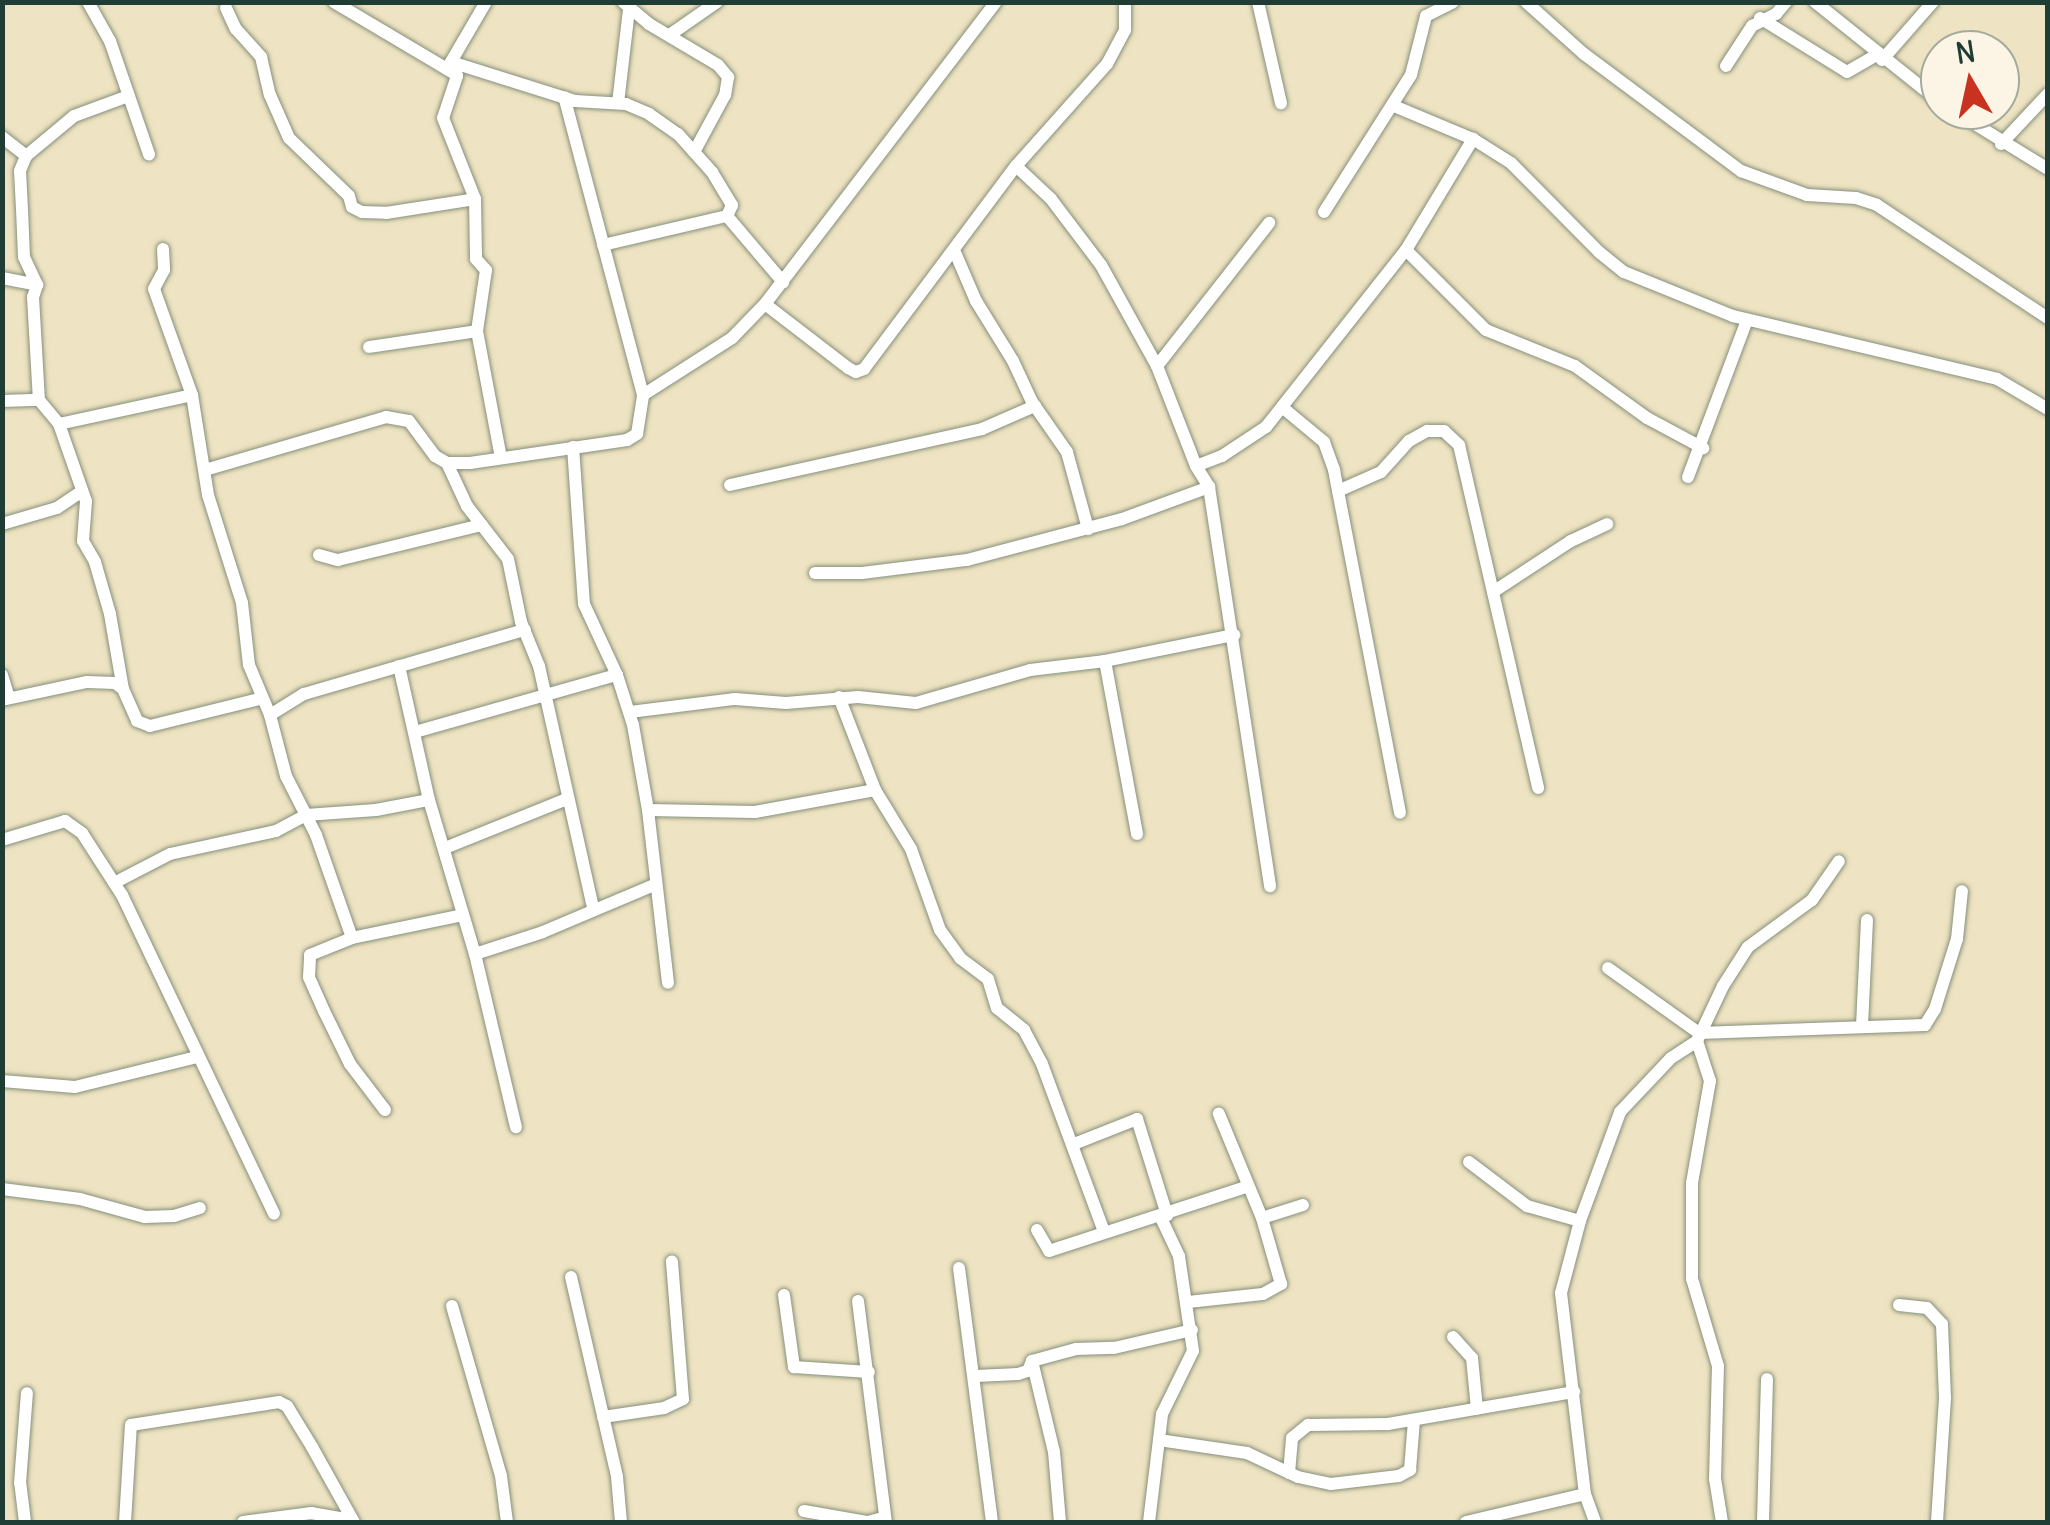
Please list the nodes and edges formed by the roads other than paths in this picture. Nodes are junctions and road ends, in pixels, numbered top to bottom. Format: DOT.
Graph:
graph roads {
  1 [pos="88,2"];
  2 [pos="334,2"];
  3 [pos="486,2"];
  4 [pos="717,2"];
  5 [pos="996,2"];
  6 [pos="1125,2"];
  7 [pos="1258,2"];
  8 [pos="1453,2"];
  9 [pos="1526,2"];
  10 [pos="1786,2"];
  11 [pos="1815,2"];
  12 [pos="1933,2"];
  13 [pos="626,6"];
  14 [pos="226,8"];
  15 [pos="1760,18"];
  16 [pos="671,34"];
  17 [pos="1879,58"];
  18 [pos="451,62"];
  19 [pos="1726,66"];
  20 [pos="457,76"];
  21 [pos="1920,88"];
  22 [pos="2048,94"];
  23 [pos="128,96"];
  24 [pos="564,97"];
  25 [pos="1281,103"];
  26 [pos="618,104"];
  27 [pos="1394,106"];
  28 [pos="1981,130"];
  29 [pos="2,138"];
  30 [pos="1473,139"];
  31 [pos="2001,144"];
  32 [pos="694,152"];
  33 [pos="149,154"];
  34 [pos="26,156"];
  35 [pos="1016,166"];
  36 [pos="2048,169"];
  37 [pos="474,199"];
  38 [pos="1324,212"];
  39 [pos="727,216"];
  40 [pos="1269,223"];
  41 [pos="603,245"];
  42 [pos="163,249"];
  43 [pos="954,250"];
  44 [pos="1406,250"];
  45 [pos="2,278"];
  46 [pos="783,282"];
  47 [pos="37,285"];
  48 [pos="766,304"];
  49 [pos="2048,318"];
  50 [pos="1747,320"];
  51 [pos="477,330"];
  52 [pos="369,347"];
  53 [pos="1157,366"];
  54 [pos="192,394"];
  55 [pos="643,395"];
  56 [pos="39,400"];
  57 [pos="2,401"];
  58 [pos="1035,406"];
  59 [pos="1282,408"];
  60 [pos="2048,409"];
  61 [pos="58,424"];
  62 [pos="573,447"];
  63 [pos="1702,448"];
  64 [pos="501,458"];
  65 [pos="447,463"];
  66 [pos="1196,466"];
  67 [pos="205,470"];
  68 [pos="1688,477"];
  69 [pos="730,485"];
  70 [pos="1209,486"];
  71 [pos="1338,491"];
  72 [pos="81,492"];
  73 [pos="2,524"];
  74 [pos="1607,524"];
  75 [pos="482,526"];
  76 [pos="1088,529"];
  77 [pos="320,555"];
  78 [pos="815,573"];
  79 [pos="1493,592"];
  80 [pos="525,630"];
  81 [pos="1234,635"];
  82 [pos="1105,662"];
  83 [pos="399,666"];
  84 [pos="618,675"];
  85 [pos="2,676"];
  86 [pos="123,689"];
  87 [pos="543,696"];
  88 [pos="839,697"];
  89 [pos="6,699"];
  90 [pos="259,699"];
  91 [pos="630,712"];
  92 [pos="270,716"];
  93 [pos="415,732"];
  94 [pos="1538,788"];
  95 [pos="875,790"];
  96 [pos="567,799"];
  97 [pos="429,800"];
  98 [pos="648,810"];
  99 [pos="1400,813"];
  100 [pos="306,815"];
  101 [pos="1137,834"];
  102 [pos="2,840"];
  103 [pos="444,848"];
  104 [pos="1839,861"];
  105 [pos="114,883"];
  106 [pos="654,885"];
  107 [pos="1270,886"];
  108 [pos="1962,891"];
  109 [pos="593,908"];
  110 [pos="462,914"];
  111 [pos="1867,920"];
  112 [pos="352,938"];
  113 [pos="476,954"];
  114 [pos="1608,968"];
  115 [pos="668,982"];
  116 [pos="1862,1026"];
  117 [pos="1698,1037"];
  118 [pos="198,1057"];
  119 [pos="2,1081"];
  120 [pos="385,1110"];
  121 [pos="1219,1114"];
  122 [pos="516,1127"];
  123 [pos="1074,1144"];
  124 [pos="1469,1162"];
  125 [pos="1246,1186"];
  126 [pos="2,1189"];
  127 [pos="1304,1205"];
  128 [pos="200,1208"];
  129 [pos="274,1214"];
  130 [pos="1164,1217"];
  131 [pos="1262,1218"];
  132 [pos="1580,1221"];
  133 [pos="1037,1230"];
  134 [pos="1104,1232"];
  135 [pos="672,1261"];
  136 [pos="960,1268"];
  137 [pos="571,1277"];
  138 [pos="784,1294"];
  139 [pos="858,1301"];
  140 [pos="1188,1302"];
  141 [pos="1899,1305"];
  142 [pos="452,1306"];
  143 [pos="1192,1330"];
  144 [pos="1453,1337"];
  145 [pos="1032,1361"];
  146 [pos="869,1372"];
  147 [pos="976,1376"];
  148 [pos="1768,1379"];
  149 [pos="1574,1392"];
  150 [pos="26,1393"];
  151 [pos="1477,1409"];
  152 [pos="603,1417"];
  153 [pos="1414,1420"];
  154 [pos="1158,1440"];
  155 [pos="1289,1473"];
  156 [pos="1585,1494"];
  157 [pos="804,1511"];
  158 [pos="884,1520"];
  159 [pos="353,1521"];
  160 [pos="24,1522"];
  161 [pos="125,1522"];
  162 [pos="243,1522"];
  163 [pos="507,1522"];
  164 [pos="621,1522"];
  165 [pos="992,1522"];
  166 [pos="1060,1522"];
  167 [pos="1148,1522"];
  168 [pos="1466,1522"];
  169 [pos="1595,1522"];
  170 [pos="1722,1522"];
  171 [pos="1763,1522"];
  172 [pos="1937,1522"];
  1 -- 23 [label="street"];
  2 -- 20 [label="street"];
  3 -- 18 [label="street"];
  4 -- 16 [label="street"];
  5 -- 46 [label="street"];
  6 -- 35 [label="street"];
  7 -- 25 [label="street"];
  8 -- 27 [label="street"];
  9 -- 49 [label="street"];
  10 -- 15 [label="street"];
  11 -- 17 [label="street"];
  12 -- 17 [label="street"];
  13 -- 16 [label="street"];
  13 -- 26 [label="street"];
  14 -- 37 [label="street"];
  15 -- 17 [label="street"];
  15 -- 19 [label="street"];
  16 -- 32 [label="street"];
  17 -- 21 [label="street"];
  18 -- 20 [label="street"];
  18 -- 24 [label="street"];
  20 -- 37 [label="street"];
  22 -- 31 [label="street"];
  23 -- 33 [label="street"];
  23 -- 34 [label="street"];
  24 -- 26 [label="street"];
  24 -- 41 [label="street"];
  26 -- 32 [label="street"];
  27 -- 30 [label="street"];
  27 -- 38 [label="street"];
  28 -- 31 [label="street"];
  29 -- 34 [label="street"];
  30 -- 44 [label="street"];
  30 -- 50 [label="street"];
  31 -- 36 [label="street"];
  32 -- 39 [label="street"];
  34 -- 47 [label="street"];
  35 -- 43 [label="street"];
  35 -- 53 [label="street"];
  37 -- 51 [label="street"];
  39 -- 41 [label="street"];
  39 -- 46 [label="street"];
  40 -- 53 [label="street"];
  41 -- 55 [label="street"];
  42 -- 54 [label="street"];
  43 -- 48 [label="street"];
  43 -- 58 [label="street"];
  44 -- 59 [label="street"];
  44 -- 63 [label="street"];
  45 -- 47 [label="street"];
  46 -- 48 [label="street"];
  47 -- 56 [label="street"];
  48 -- 55 [label="street"];
  50 -- 60 [label="street"];
  50 -- 63 [label="street"];
  51 -- 52 [label="street"];
  51 -- 64 [label="street"];
  53 -- 66 [label="street"];
  54 -- 61 [label="street"];
  54 -- 67 [label="street"];
  55 -- 62 [label="street"];
  56 -- 57 [label="street"];
  56 -- 61 [label="street"];
  58 -- 69 [label="street"];
  58 -- 76 [label="street"];
  59 -- 66 [label="street"];
  59 -- 71 [label="street"];
  61 -- 72 [label="street"];
  62 -- 64 [label="street"];
  62 -- 84 [label="street"];
  63 -- 68 [label="street"];
  64 -- 65 [label="street"];
  65 -- 67 [label="street"];
  65 -- 75 [label="street"];
  66 -- 70 [label="street"];
  67 -- 90 [label="street"];
  70 -- 76 [label="street"];
  70 -- 81 [label="street"];
  71 -- 79 [label="street"];
  71 -- 99 [label="street"];
  72 -- 73 [label="street"];
  72 -- 86 [label="street"];
  74 -- 79 [label="street"];
  75 -- 77 [label="street"];
  75 -- 80 [label="street"];
  76 -- 78 [label="street"];
  79 -- 94 [label="street"];
  80 -- 83 [label="street"];
  80 -- 87 [label="street"];
  81 -- 82 [label="street"];
  81 -- 107 [label="street"];
  82 -- 88 [label="street"];
  82 -- 101 [label="street"];
  83 -- 92 [label="street"];
  83 -- 93 [label="street"];
  84 -- 87 [label="street"];
  84 -- 91 [label="street"];
  85 -- 89 [label="street"];
  86 -- 89 [label="street"];
  86 -- 90 [label="street"];
  87 -- 93 [label="street"];
  87 -- 96 [label="street"];
  88 -- 91 [label="street"];
  88 -- 95 [label="street"];
  90 -- 92 [label="street"];
  91 -- 98 [label="street"];
  92 -- 100 [label="street"];
  93 -- 97 [label="street"];
  95 -- 98 [label="street"];
  95 -- 123 [label="street"];
  96 -- 103 [label="street"];
  96 -- 109 [label="street"];
  97 -- 100 [label="street"];
  97 -- 103 [label="street"];
  98 -- 106 [label="street"];
  100 -- 105 [label="street"];
  100 -- 112 [label="street"];
  102 -- 105 [label="street"];
  103 -- 110 [label="street"];
  104 -- 117 [label="street"];
  105 -- 118 [label="street"];
  106 -- 109 [label="street"];
  106 -- 115 [label="street"];
  108 -- 116 [label="street"];
  109 -- 113 [label="street"];
  110 -- 112 [label="street"];
  110 -- 113 [label="street"];
  111 -- 116 [label="street"];
  112 -- 120 [label="street"];
  113 -- 122 [label="street"];
  114 -- 117 [label="street"];
  116 -- 117 [label="street"];
  117 -- 132 [label="street"];
  117 -- 170 [label="street"];
  118 -- 119 [label="street"];
  118 -- 129 [label="street"];
  121 -- 125 [label="street"];
  123 -- 130 [label="street"];
  123 -- 134 [label="street"];
  124 -- 132 [label="street"];
  125 -- 130 [label="street"];
  125 -- 131 [label="street"];
  126 -- 128 [label="street"];
  127 -- 131 [label="street"];
  130 -- 134 [label="street"];
  130 -- 140 [label="street"];
  131 -- 140 [label="street"];
  132 -- 149 [label="street"];
  133 -- 134 [label="street"];
  135 -- 152 [label="street"];
  136 -- 147 [label="street"];
  137 -- 152 [label="street"];
  138 -- 146 [label="street"];
  139 -- 146 [label="street"];
  140 -- 143 [label="street"];
  141 -- 172 [label="street"];
  142 -- 163 [label="street"];
  143 -- 145 [label="street"];
  143 -- 154 [label="street"];
  144 -- 151 [label="street"];
  145 -- 147 [label="street"];
  145 -- 166 [label="street"];
  146 -- 158 [label="street"];
  147 -- 165 [label="street"];
  148 -- 171 [label="street"];
  149 -- 151 [label="street"];
  149 -- 156 [label="street"];
  150 -- 160 [label="street"];
  151 -- 153 [label="street"];
  152 -- 164 [label="street"];
  153 -- 155 [label="street"];
  153 -- 155 [label="street"];
  154 -- 155 [label="street"];
  154 -- 167 [label="street"];
  156 -- 168 [label="street"];
  156 -- 169 [label="street"];
  157 -- 158 [label="street"];
  159 -- 161 [label="street"];
  159 -- 162 [label="street"];
}
